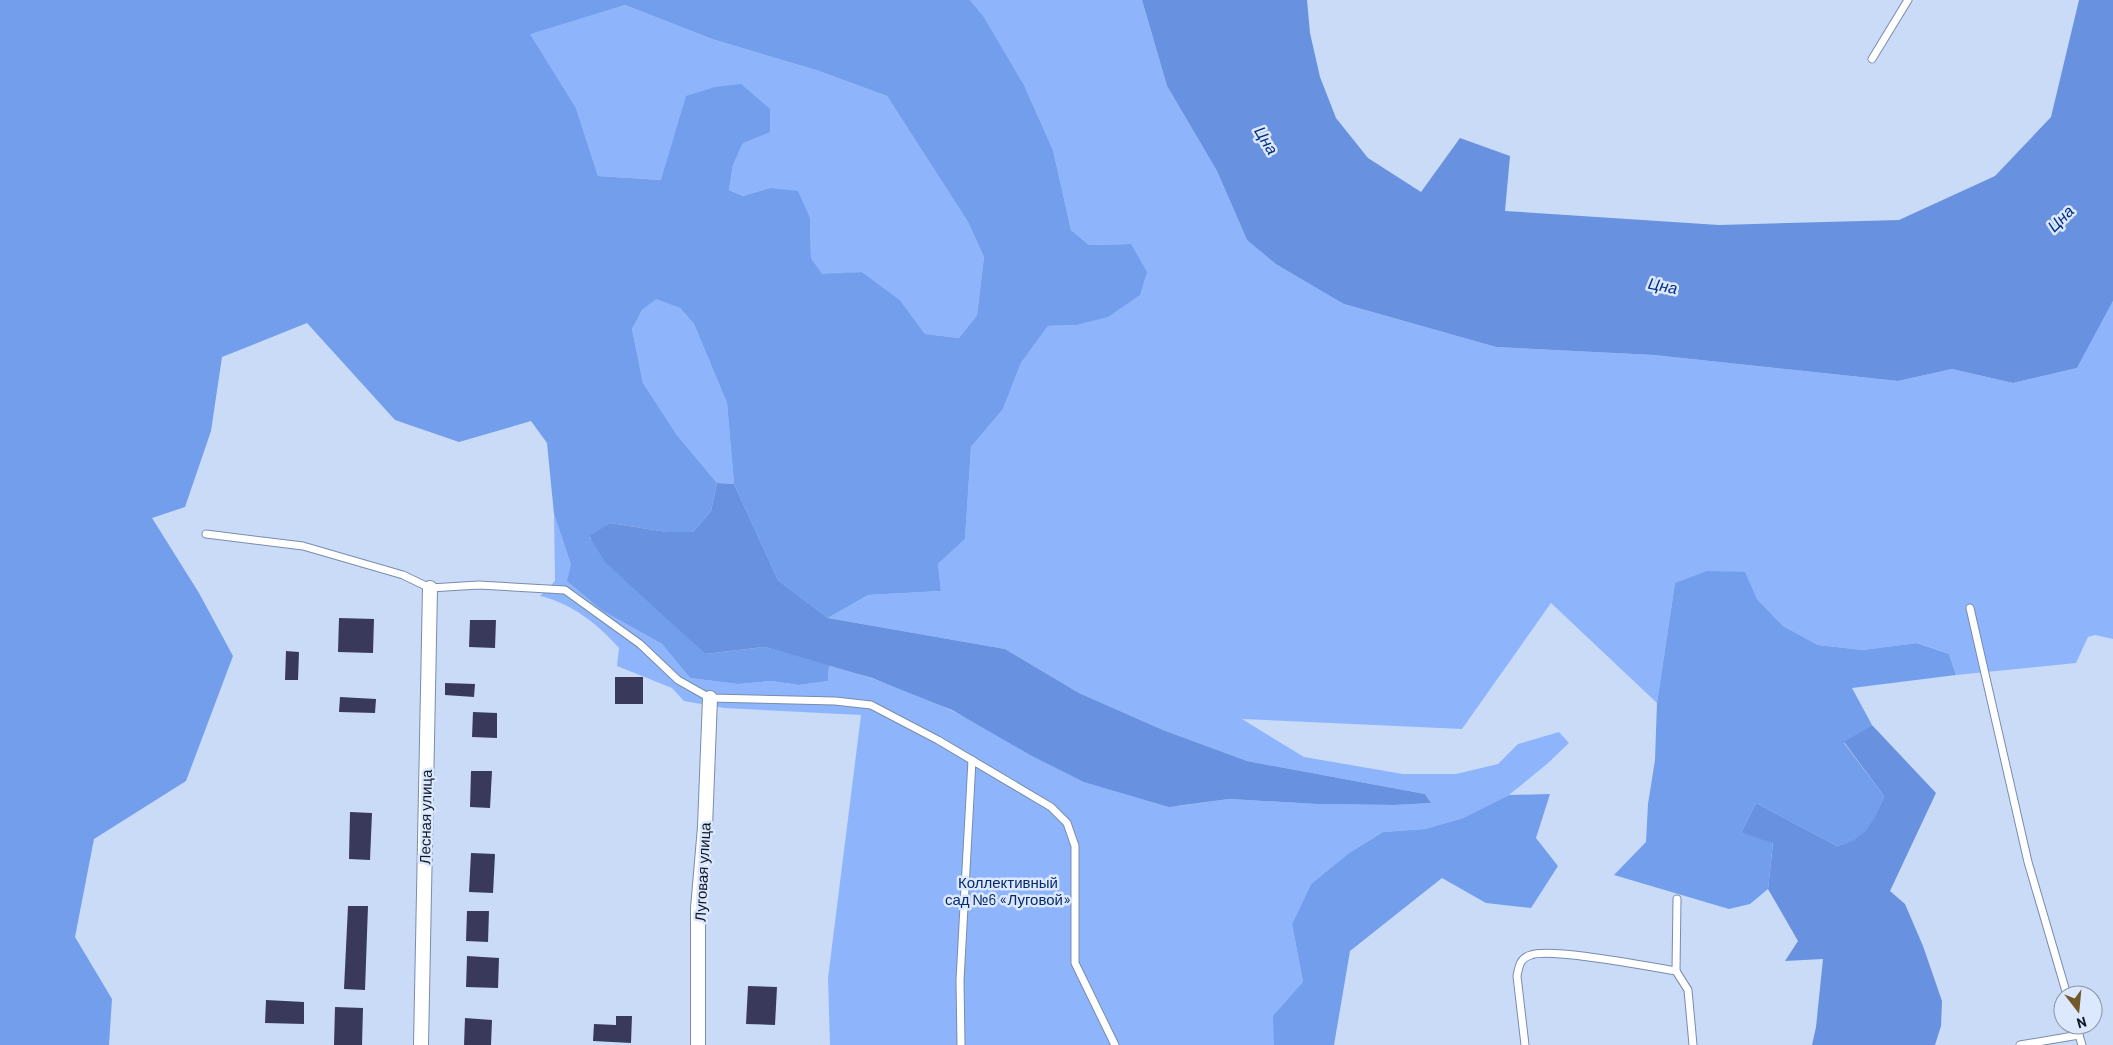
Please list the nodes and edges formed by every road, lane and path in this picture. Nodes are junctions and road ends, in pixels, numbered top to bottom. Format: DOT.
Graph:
graph roads {
  1 [pos="1908,0"];
  2 [pos="1872,59"];
  3 [pos="206,534"];
  4 [pos="430,588"];
  5 [pos="1970,608"];
  6 [pos="710,698"];
  7 [pos="972,760"];
  8 [pos="1677,899"];
  9 [pos="1676,971"];
  10 [pos="2064,985"];
  11 [pos="2079,1035"];
  12 [pos="421,1045"];
  13 [pos="698,1045"];
  14 [pos="961,1045"];
  15 [pos="1116,1045"];
  16 [pos="1525,1045"];
  17 [pos="1693,1045"];
  18 [pos="2020,1045"];
  19 [pos="2082,1045"];
  1 -- 2 [label="lane"];
  3 -- 4 [label="lane"];
  4 -- 6 [label="lane"];
  4 -- 12 [label="street, Лесная улица"];
  5 -- 10 [label="lane"];
  6 -- 7 [label="lane"];
  6 -- 13 [label="street, Луговая улица"];
  7 -- 14 [label="lane"];
  7 -- 15 [label="lane"];
  8 -- 9 [label="lane"];
  9 -- 16 [label="lane"];
  9 -- 17 [label="lane"];
  11 -- 18 [label="lane"];
  11 -- 19 [label="lane"];
}
